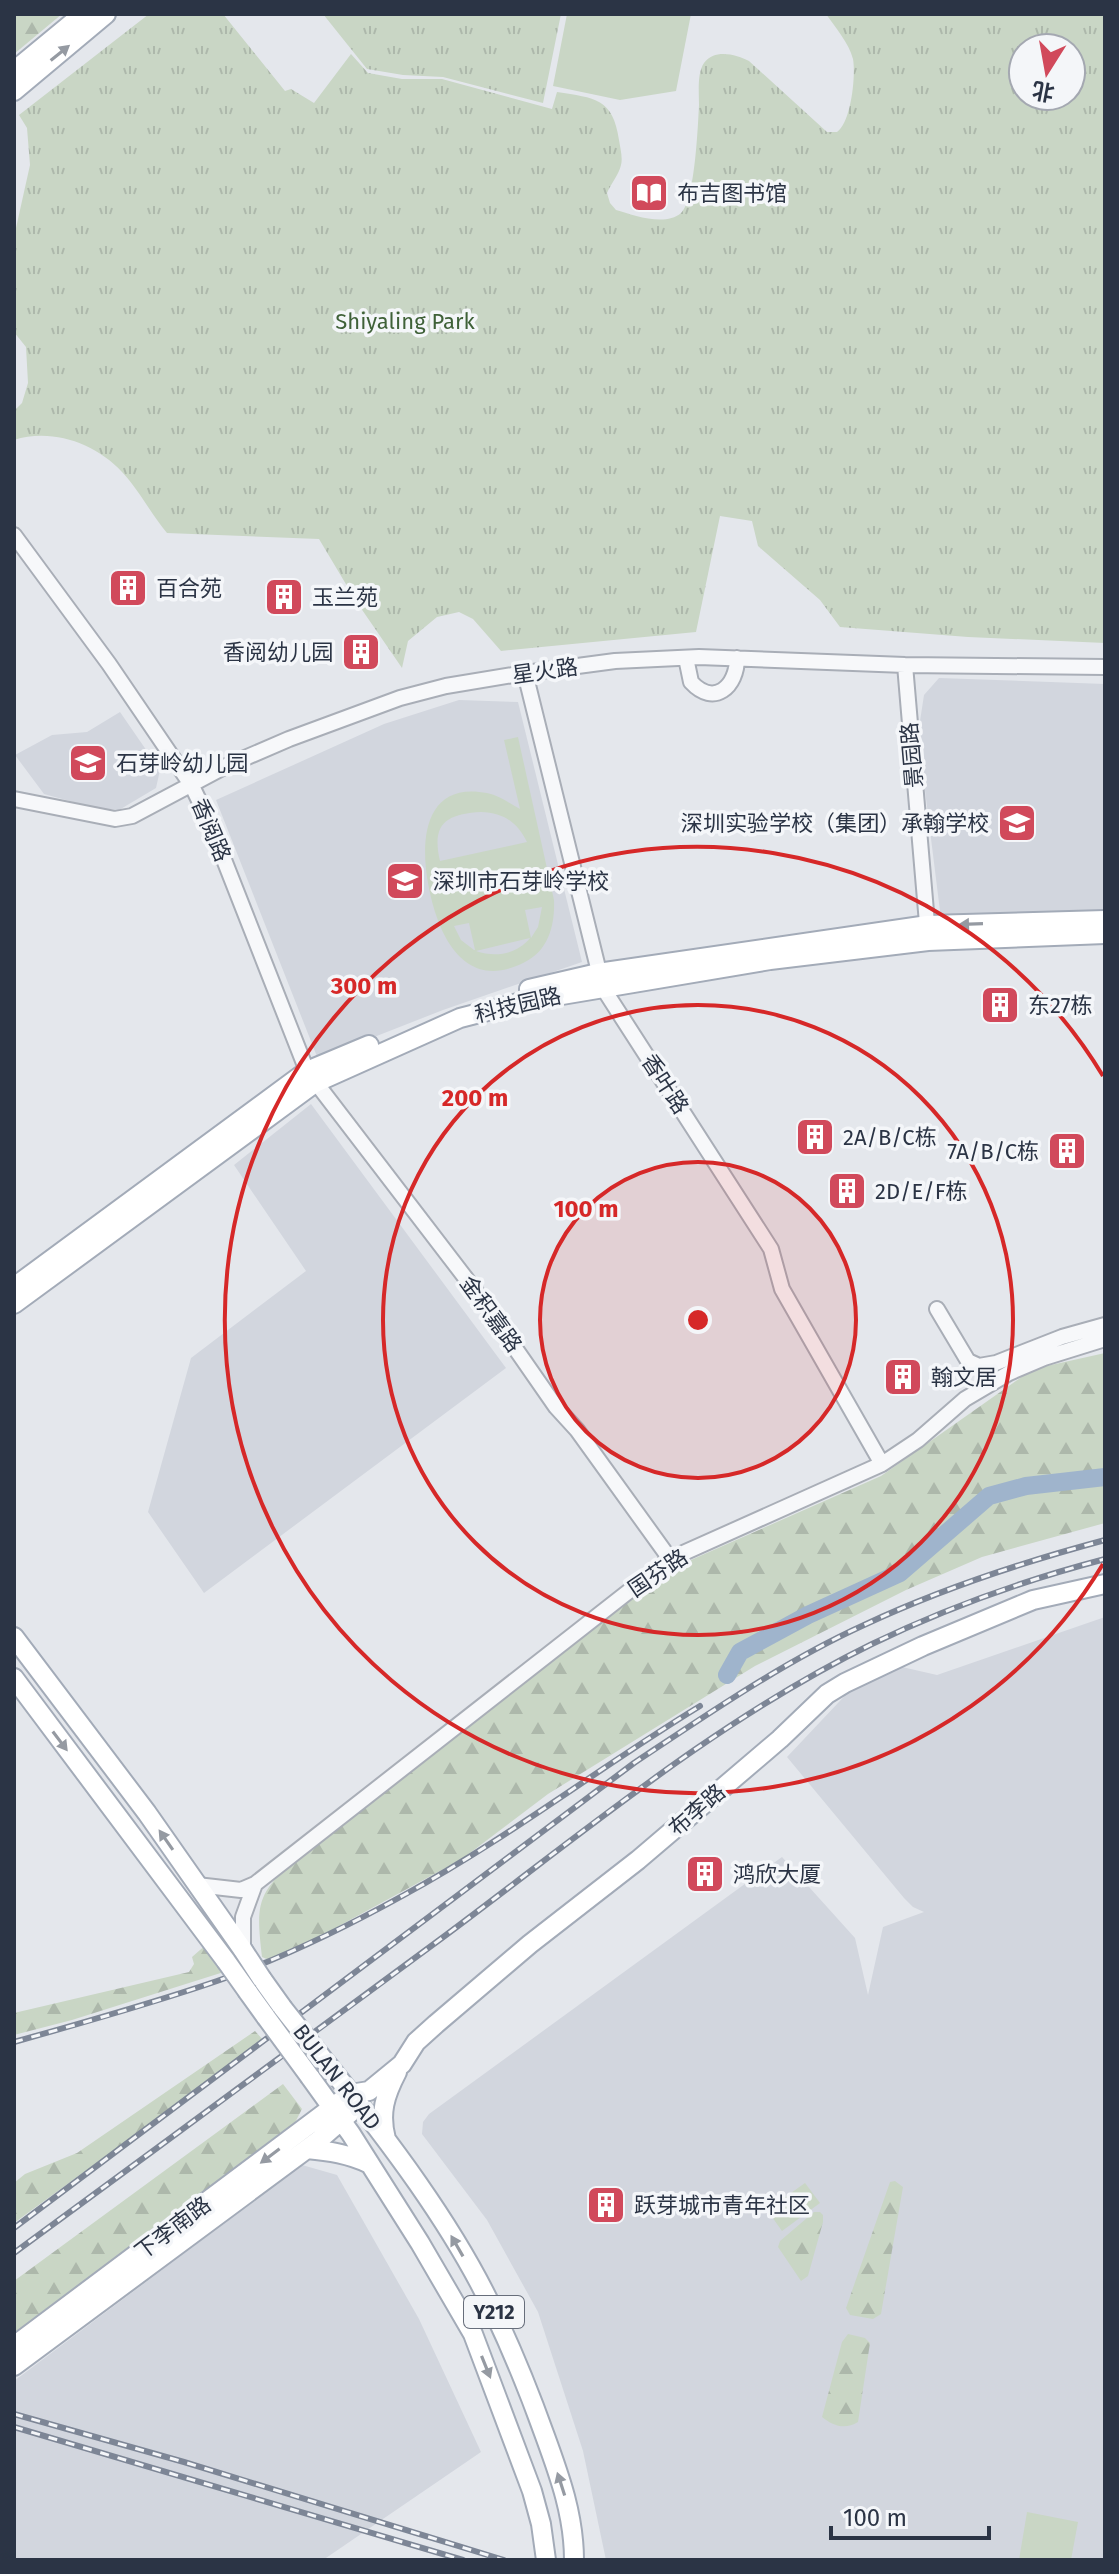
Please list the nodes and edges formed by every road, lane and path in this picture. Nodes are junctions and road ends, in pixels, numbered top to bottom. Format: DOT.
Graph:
graph roads {
  1 [pos="83,14"];
  2 [pos="106,14"];
  3 [pos="14,71"];
  4 [pos="14,91"];
  5 [pos="14,535"];
  6 [pos="686,658"];
  7 [pos="737,658"];
  8 [pos="905,665"];
  9 [pos="1105,667"];
  10 [pos="525,673"];
  11 [pos="192,786"];
  12 [pos="14,799"];
  13 [pos="1105,920"];
  14 [pos="928,933"];
  15 [pos="1105,934"];
  16 [pos="601,980"];
  17 [pos="311,1077"];
  18 [pos="14,1287"];
  19 [pos="14,1304"];
  20 [pos="937,1309"];
  21 [pos="1105,1325"];
  22 [pos="1105,1339"];
  23 [pos="882,1464"];
  24 [pos="670,1559"];
  25 [pos="1105,1584"];
  26 [pos="14,1637"];
  27 [pos="14,1678"];
  28 [pos="255,1884"];
  29 [pos="197,1885"];
  30 [pos="243,1950"];
  31 [pos="274,2012"];
  32 [pos="402,2064"];
  33 [pos="359,2097"];
  34 [pos="336,2114"];
  35 [pos="386,2141"];
  36 [pos="307,2149"];
  37 [pos="370,2165"];
  38 [pos="14,2346"];
  39 [pos="14,2366"];
  40 [pos="546,2560"];
  41 [pos="574,2560"];
  1 -- 3 [label="main road"];
  4 -- 2 [label="main road, one-way"];
  5 -- 11 [label="street, 香阅路"];
  6 -- 7 [label="street, 星火路"];
  6 -- 7 [label="street"];
  6 -- 10 [label="street, 星火路"];
  7 -- 8 [label="street, 星火路"];
  8 -- 9 [label="street, 星火路"];
  8 -- 14 [label="street, 景园路"];
  10 -- 11 [label="street, 星火路"];
  10 -- 16 [label="street, 香叶路"];
  11 -- 12 [label="street, 星火路"];
  11 -- 17 [label="street, 香阅路"];
  13 -- 14 [label="main road, 科技园路, one-way"];
  14 -- 15 [label="main road, 科技园路"];
  14 -- 16 [label="main road, 科技园路"];
  16 -- 17 [label="main road, 科技园路"];
  16 -- 23 [label="street, 香叶路"];
  17 -- 18 [label="main road, 科技园路"];
  17 -- 19 [label="main road, 科技园路"];
  17 -- 24 [label="street, 金积嘉路"];
  20 -- 21 [label="street"];
  22 -- 23 [label="street, 国芬路"];
  23 -- 24 [label="street, 国芬路"];
  24 -- 28 [label="street, 国芬路"];
  25 -- 32 [label="main road, 布李路"];
  29 -- 26 [label="main road, BULAN ROAD / Y212, one-way"];
  27 -- 31 [label="main road, BULAN ROAD / Y212, one-way, bridge"];
  28 -- 29 [label="street"];
  28 -- 30 [label="street"];
  29 -- 30 [label="main road, BULAN ROAD / Y212"];
  30 -- 31 [label="main road, BULAN ROAD / Y212, bridge"];
  31 -- 33 [label="main road, BULAN ROAD / Y212, bridge"];
  31 -- 34 [label="main road, BULAN ROAD / Y212, bridge"];
  32 -- 33 [label="main road, 布李路"];
  32 -- 35 [label="main road"];
  33 -- 34 [label="main road, 布李路"];
  33 -- 35 [label="main road, BULAN ROAD / Y212"];
  34 -- 36 [label="main road, 下李南路"];
  34 -- 37 [label="main road, BULAN ROAD / Y212"];
  34 -- 38 [label="main road, 下李南路, one-way"];
  41 -- 35 [label="main road, BULAN ROAD / Y212, one-way"];
  36 -- 37 [label="main road"];
  36 -- 39 [label="main road, 下李南路"];
  37 -- 40 [label="main road, BULAN ROAD / Y212, one-way"];
}
